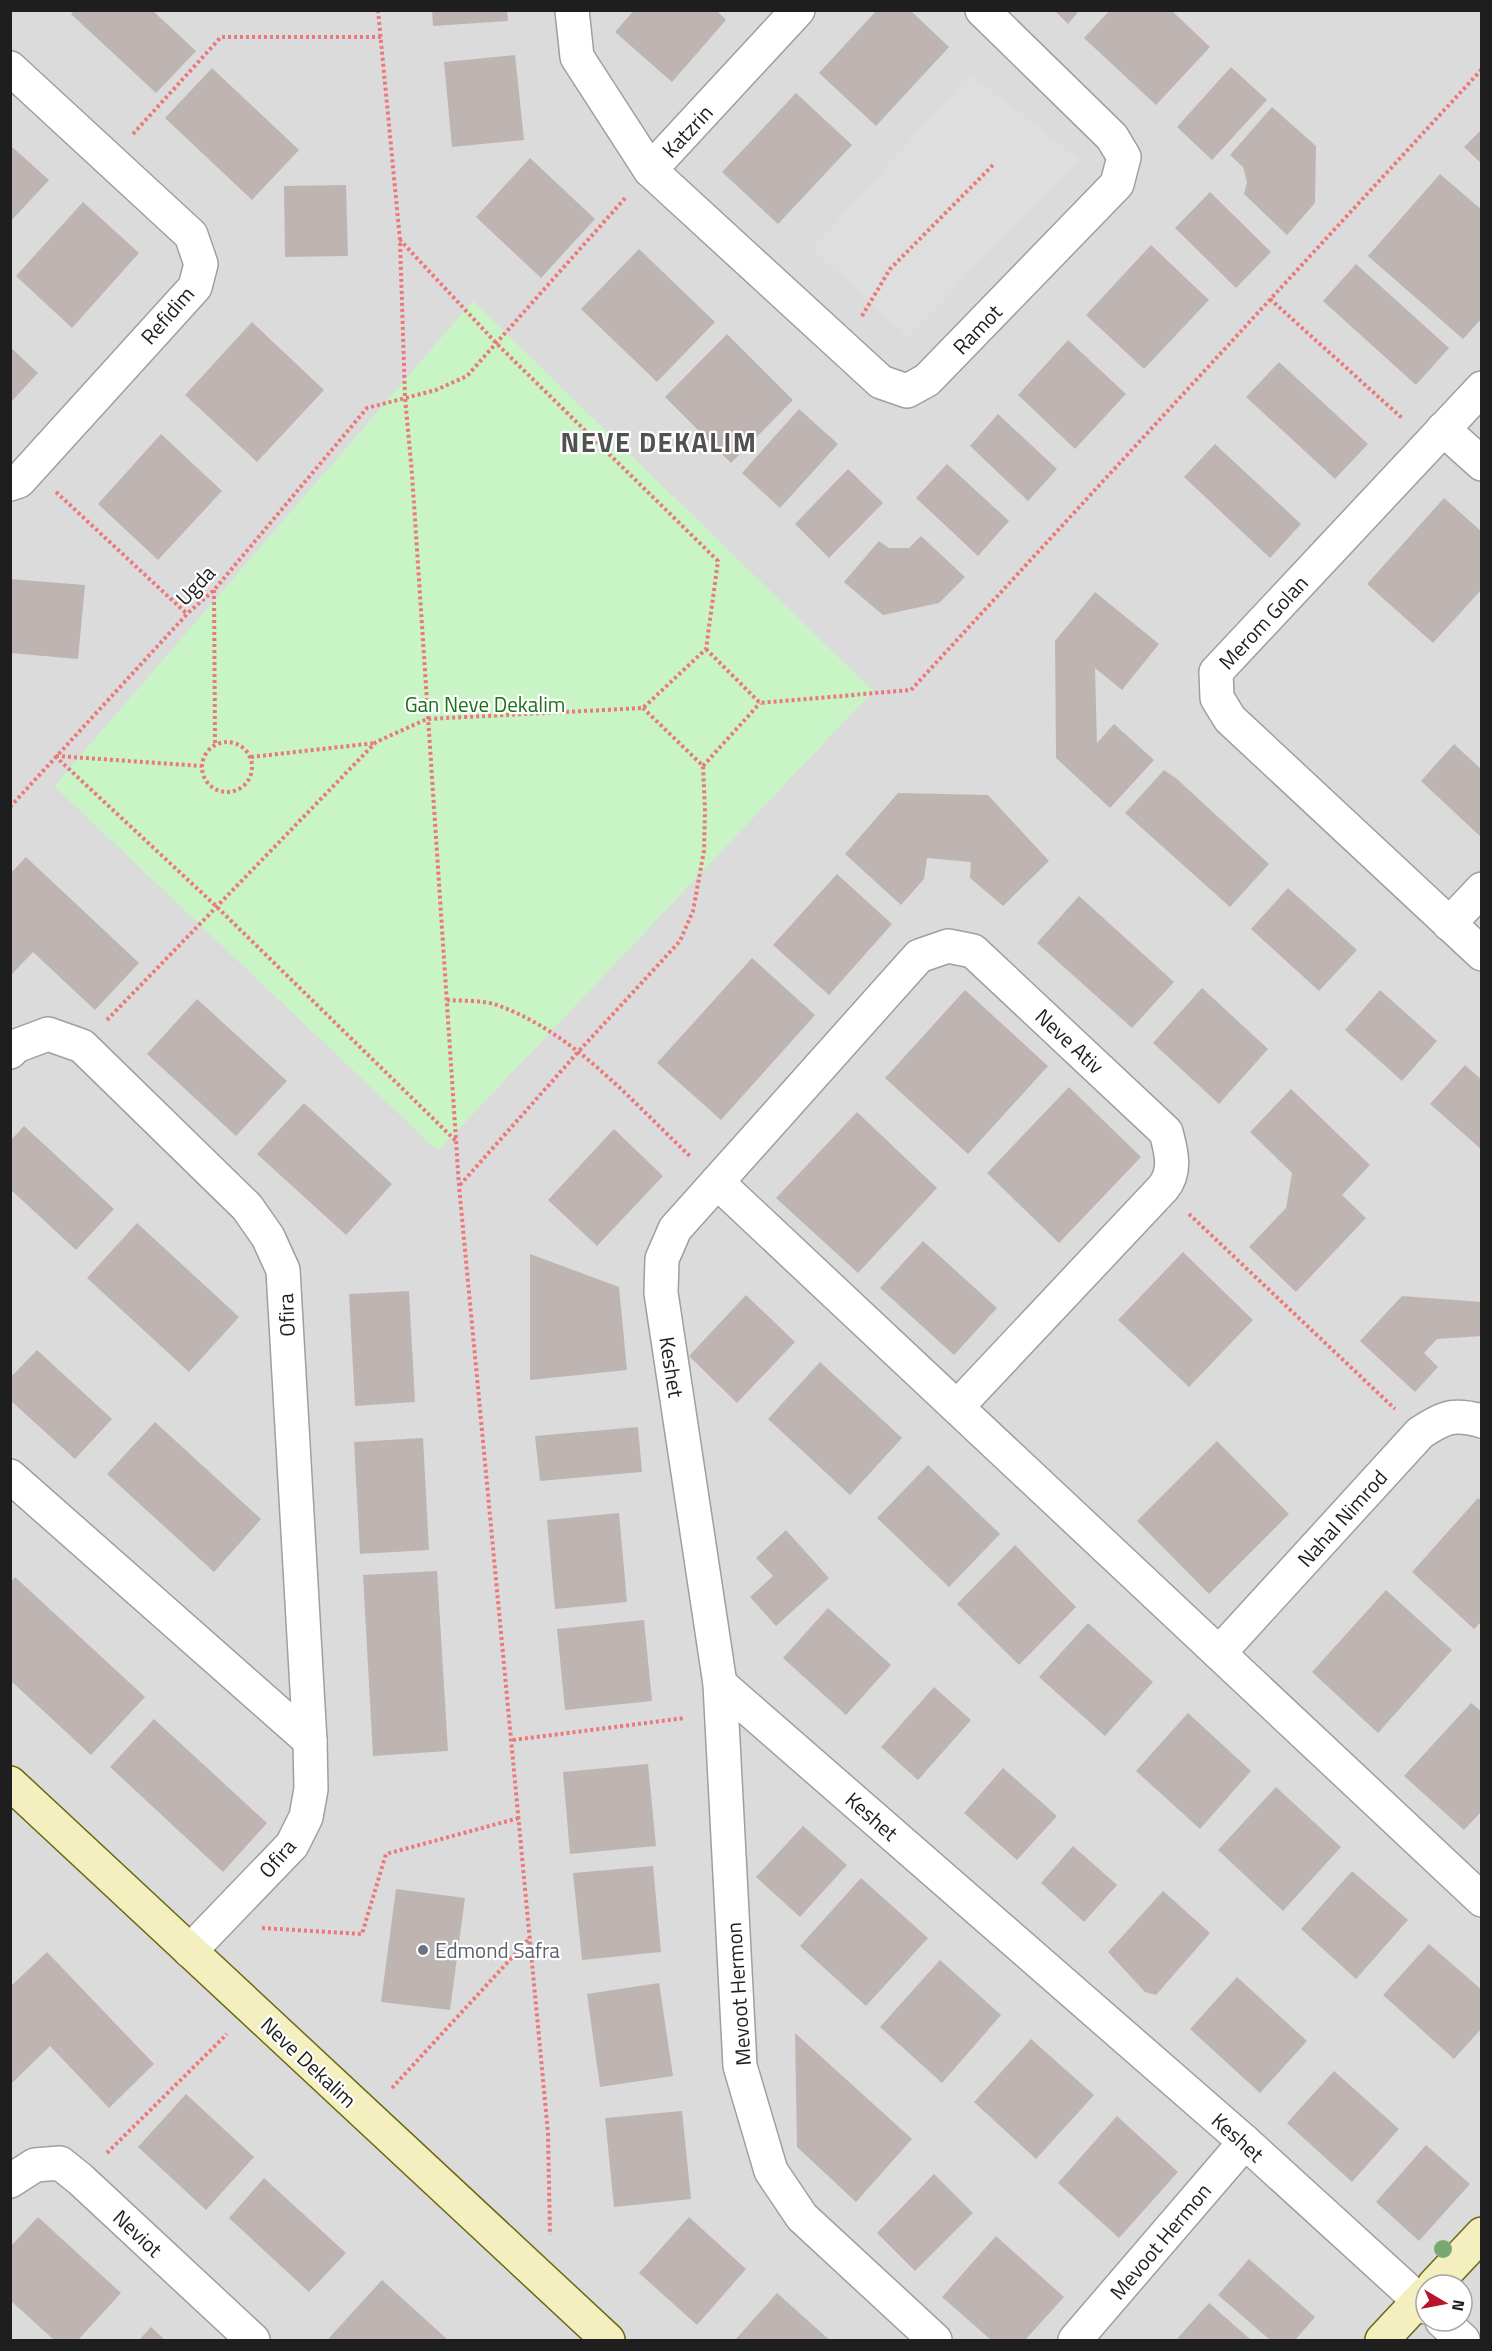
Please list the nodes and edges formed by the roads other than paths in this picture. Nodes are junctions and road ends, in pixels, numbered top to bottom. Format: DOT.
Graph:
graph roads {
  1 [pos="572,10"];
  2 [pos="798,10"];
  3 [pos="982,10"];
  4 [pos="10,68"];
  5 [pos="650,170"];
  6 [pos="1482,388"];
  7 [pos="1437,436"];
  8 [pos="1482,464"];
  9 [pos="21,476"];
  10 [pos="1482,889"];
  11 [pos="1449,924"];
  12 [pos="1482,954"];
  13 [pos="10,1052"];
  14 [pos="717,1182"];
  15 [pos="957,1407"];
  16 [pos="1482,1421"];
  17 [pos="10,1476"];
  18 [pos="1219,1653"];
  19 [pos="721,1699"];
  20 [pos="310,1741"];
  21 [pos="10,1783"];
  22 [pos="1479,1894"];
  23 [pos="190,1951"];
  24 [pos="1245,2142"];
  25 [pos="10,2181"];
  26 [pos="1482,2234"];
  27 [pos="1451,2273"];
  28 [pos="1414,2288"];
  29 [pos="1414,2313"];
  30 [pos="253,2340"];
  31 [pos="608,2340"];
  32 [pos="935,2340"];
  33 [pos="1075,2340"];
  34 [pos="1382,2340"];
  1 -- 5 [label="street, Katzrin"];
  2 -- 5 [label="street, Katzrin"];
  3 -- 5 [label="street, Ramot"];
  4 -- 9 [label="street, Refidim"];
  6 -- 7 [label="street, Merom Golan"];
  7 -- 8 [label="street"];
  7 -- 11 [label="street, Merom Golan"];
  10 -- 11 [label="street"];
  11 -- 12 [label="street, Merom Golan"];
  13 -- 20 [label="street, Ofira"];
  14 -- 15 [label="street"];
  14 -- 15 [label="street, Neve Ativ"];
  14 -- 19 [label="street, Keshet"];
  15 -- 18 [label="street"];
  16 -- 18 [label="street, Nahal Nimrod"];
  17 -- 20 [label="street"];
  18 -- 22 [label="street"];
  19 -- 24 [label="street, Keshet"];
  19 -- 32 [label="street, Mevoot Hermon"];
  20 -- 23 [label="street, Ofira"];
  21 -- 23 [label="street, Neve Dekalim"];
  23 -- 31 [label="street, Neve Dekalim"];
  24 -- 28 [label="street, Keshet"];
  24 -- 33 [label="street, Mevoot Hermon"];
  25 -- 30 [label="street, Neviot"];
  26 -- 27 [label="street"];
  29 -- 34 [label="street"];
}
